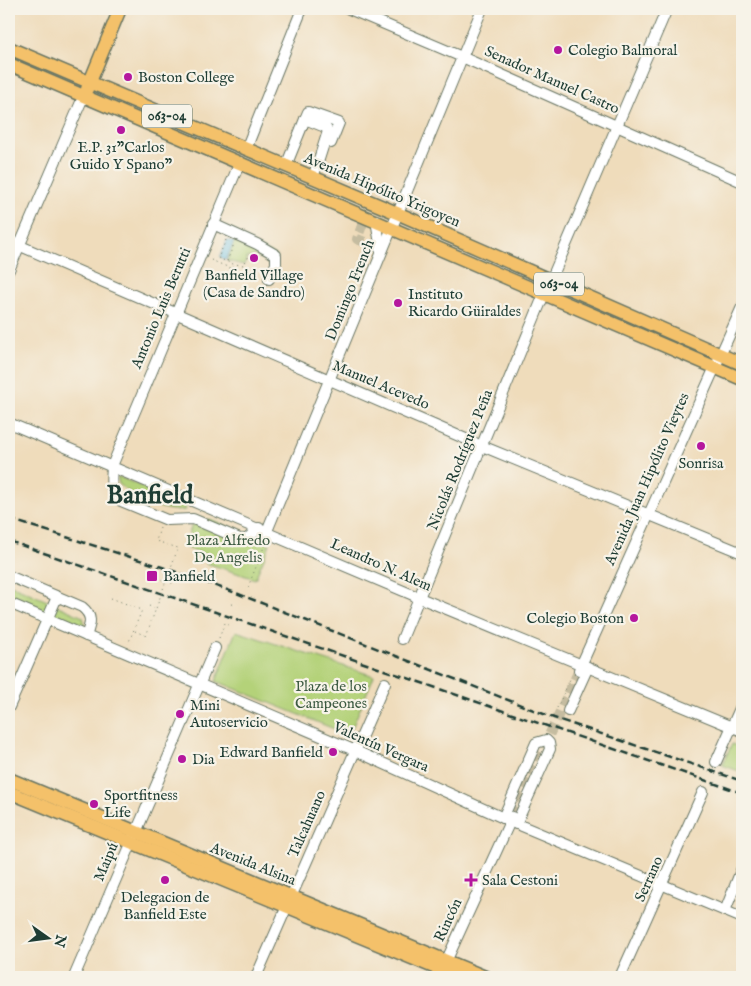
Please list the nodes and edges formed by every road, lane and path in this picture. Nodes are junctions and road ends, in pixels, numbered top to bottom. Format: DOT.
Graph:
graph roads {
  1 [pos="120,9"];
  2 [pos="302,9"];
  3 [pos="349,9"];
  4 [pos="482,9"];
  5 [pos="667,9"];
  6 [pos="9,48"];
  7 [pos="462,57"];
  8 [pos="9,64"];
  9 [pos="89,82"];
  10 [pos="84,96"];
  11 [pos="616,125"];
  12 [pos="246,149"];
  13 [pos="240,162"];
  14 [pos="286,166"];
  15 [pos="313,178"];
  16 [pos="742,182"];
  17 [pos="397,213"];
  18 [pos="368,220"];
  19 [pos="213,224"];
  20 [pos="392,227"];
  21 [pos="226,238"];
  22 [pos="9,241"];
  23 [pos="235,242"];
  24 [pos="19,246"];
  25 [pos="379,248"];
  26 [pos="259,258"];
  27 [pos="211,260"];
  28 [pos="227,261"];
  29 [pos="234,264"];
  30 [pos="9,270"];
  31 [pos="269,279"];
  32 [pos="550,280"];
  33 [pos="545,292"];
  34 [pos="742,307"];
  35 [pos="175,313"];
  36 [pos="720,354"];
  37 [pos="742,364"];
  38 [pos="715,367"];
  39 [pos="329,379"];
  40 [pos="742,379"];
  41 [pos="9,423"];
  42 [pos="482,446"];
  43 [pos="112,466"];
  44 [pos="648,513"];
  45 [pos="162,518"];
  46 [pos="263,530"];
  47 [pos="9,531"];
  48 [pos="18,534"];
  49 [pos="742,553"];
  50 [pos="9,576"];
  51 [pos="157,578"];
  52 [pos="167,581"];
  53 [pos="245,582"];
  54 [pos="249,583"];
  55 [pos="175,584"];
  56 [pos="248,587"];
  57 [pos="56,597"];
  58 [pos="111,598"];
  59 [pos="420,598"];
  60 [pos="9,602"];
  61 [pos="232,604"];
  62 [pos="149,606"];
  63 [pos="236,606"];
  64 [pos="156,609"];
  65 [pos="47,619"];
  66 [pos="229,625"];
  67 [pos="134,631"];
  68 [pos="86,636"];
  69 [pos="402,638"];
  70 [pos="215,648"];
  71 [pos="125,652"];
  72 [pos="580,668"];
  73 [pos="385,683"];
  74 [pos="200,685"];
  75 [pos="742,704"];
  76 [pos="9,707"];
  77 [pos="557,708"];
  78 [pos="568,711"];
  79 [pos="732,727"];
  80 [pos="742,731"];
  81 [pos="356,752"];
  82 [pos="716,762"];
  83 [pos="9,779"];
  84 [pos="9,792"];
  85 [pos="703,792"];
  86 [pos="510,820"];
  87 [pos="133,838"];
  88 [pos="742,868"];
  89 [pos="663,884"];
  90 [pos="289,902"];
  91 [pos="725,911"];
  92 [pos="742,918"];
  93 [pos="442,970"];
  94 [pos="74,977"];
  95 [pos="256,977"];
  96 [pos="458,977"];
  97 [pos="485,977"];
  98 [pos="620,977"];
  1 -- 9 [label="main road"];
  2 -- 12 [label="street"];
  3 -- 7 [label="street, Senador Manuel Castro"];
  4 -- 7 [label="street, Domingo French"];
  5 -- 11 [label="street"];
  6 -- 9 [label="main road, Avenida Hipólito Yrigoyen / 063-04"];
  7 -- 11 [label="street, Senador Manuel Castro"];
  7 -- 17 [label="street, Domingo French"];
  8 -- 10 [label="main road, Avenida Hipólito Yrigoyen / 063-04"];
  9 -- 10 [label="main road"];
  9 -- 12 [label="main road, Avenida Hipólito Yrigoyen / 063-04"];
  10 -- 13 [label="main road, Avenida Hipólito Yrigoyen / 063-04"];
  10 -- 24 [label="street"];
  11 -- 16 [label="street, Senador Manuel Castro"];
  11 -- 32 [label="street"];
  12 -- 14 [label="main road, Avenida Hipólito Yrigoyen / 063-04"];
  13 -- 18 [label="main road, Avenida Hipólito Yrigoyen / 063-04"];
  13 -- 19 [label="street, Antonio Luis Berutti"];
  14 -- 15 [label="main road, Avenida Hipólito Yrigoyen / 063-04"];
  14 -- 15 [label="street"];
  15 -- 17 [label="main road, Avenida Hipólito Yrigoyen / 063-04"];
  17 -- 20 [label="street, Domingo French"];
  17 -- 32 [label="main road, Avenida Hipólito Yrigoyen / 063-04"];
  18 -- 20 [label="main road, Avenida Hipólito Yrigoyen / 063-04"];
  18 -- 25 [label="street"];
  19 -- 31 [label="street"];
  19 -- 35 [label="street, Antonio Luis Berutti"];
  20 -- 25 [label="street, Domingo French"];
  20 -- 33 [label="main road, Avenida Hipólito Yrigoyen / 063-04"];
  21 -- 28 [label="path"];
  22 -- 24 [label="street, Manuel Acevedo"];
  23 -- 28 [label="path"];
  24 -- 30 [label="street"];
  24 -- 35 [label="street, Manuel Acevedo"];
  25 -- 39 [label="street, Domingo French"];
  26 -- 29 [label="path"];
  27 -- 29 [label="path"];
  28 -- 29 [label="path"];
  32 -- 36 [label="main road, Avenida Hipólito Yrigoyen / 063-04"];
  33 -- 38 [label="main road, Avenida Hipólito Yrigoyen / 063-04"];
  33 -- 42 [label="street, Nicolás Rodríguez Peña"];
  34 -- 36 [label="street, Avenida Juan Hipólito Vieytes"];
  35 -- 39 [label="street, Manuel Acevedo"];
  35 -- 43 [label="street, Antonio Luis Berutti"];
  36 -- 37 [label="main road, Avenida Hipólito Yrigoyen / 063-04"];
  36 -- 38 [label="street, Avenida Juan Hipólito Vieytes"];
  38 -- 40 [label="main road, Avenida Hipólito Yrigoyen / 063-04"];
  38 -- 44 [label="street, Avenida Juan Hipólito Vieytes"];
  39 -- 42 [label="street, Manuel Acevedo"];
  39 -- 46 [label="street, Domingo French"];
  41 -- 43 [label="street, Leandro N. Alem"];
  42 -- 44 [label="street, Manuel Acevedo"];
  42 -- 59 [label="street, Nicolás Rodríguez Peña"];
  43 -- 45 [label="street"];
  43 -- 46 [label="street, Leandro N. Alem"];
  44 -- 49 [label="street, Manuel Acevedo"];
  44 -- 72 [label="street, Avenida Juan Hipólito Vieytes"];
  45 -- 46 [label="street"];
  45 -- 52 [label="path, bridge"];
  46 -- 54 [label="path"];
  46 -- 59 [label="street, Leandro N. Alem"];
  47 -- 48 [label="path"];
  50 -- 57 [label="street"];
  51 -- 52 [label="path"];
  52 -- 55 [label="path"];
  52 -- 64 [label="path, bridge"];
  53 -- 54 [label="path"];
  54 -- 56 [label="path"];
  57 -- 65 [label="street"];
  57 -- 68 [label="street"];
  58 -- 67 [label="path"];
  59 -- 69 [label="street, Nicolás Rodríguez Peña"];
  59 -- 72 [label="street, Leandro N. Alem"];
  60 -- 65 [label="street, Valentín Vergara"];
  61 -- 63 [label="path"];
  62 -- 64 [label="path"];
  64 -- 67 [label="path, bridge"];
  65 -- 68 [label="street, Valentín Vergara"];
  65 -- 76 [label="street"];
  66 -- 70 [label="path"];
  67 -- 71 [label="path"];
  68 -- 71 [label="street, Valentín Vergara"];
  70 -- 74 [label="street, Maipú"];
  71 -- 74 [label="street, Valentín Vergara"];
  72 -- 77 [label="path"];
  72 -- 78 [label="street, Avenida Juan Hipólito Vieytes"];
  72 -- 79 [label="street, Leandro N. Alem"];
  73 -- 81 [label="street, Talcahuano"];
  74 -- 81 [label="street, Valentín Vergara"];
  74 -- 87 [label="street, Maipú"];
  75 -- 79 [label="street"];
  79 -- 80 [label="street, Leandro N. Alem"];
  79 -- 82 [label="street"];
  81 -- 86 [label="street, Valentín Vergara"];
  81 -- 90 [label="street, Talcahuano"];
  83 -- 87 [label="main road, Avenida Alsina"];
  84 -- 87 [label="main road, Avenida Alsina"];
  85 -- 89 [label="street, Serrano"];
  86 -- 86 [label="street"];
  86 -- 89 [label="street, Valentín Vergara"];
  86 -- 93 [label="street, Rincón"];
  87 -- 90 [label="main road, Avenida Alsina"];
  87 -- 94 [label="street, Maipú"];
  88 -- 91 [label="street"];
  89 -- 91 [label="street, Valentín Vergara"];
  89 -- 98 [label="street, Serrano"];
  90 -- 93 [label="main road, Avenida Alsina"];
  90 -- 95 [label="street, Talcahuano"];
  91 -- 92 [label="street, Valentín Vergara"];
  93 -- 96 [label="main road, Avenida Alsina"];
  93 -- 97 [label="main road, Avenida Alsina"];
}
